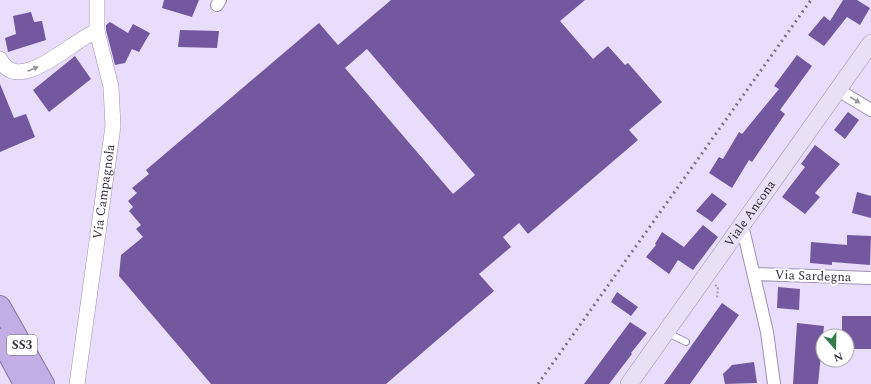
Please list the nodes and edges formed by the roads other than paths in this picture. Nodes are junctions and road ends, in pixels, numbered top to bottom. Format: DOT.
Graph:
graph roads {
  1 [pos="97,0"];
  2 [pos="97,31"];
  3 [pos="871,42"];
  4 [pos="0,58"];
  5 [pos="838,90"];
  6 [pos="871,110"];
  7 [pos="742,224"];
  8 [pos="755,274"];
  9 [pos="871,278"];
  10 [pos="0,290"];
  11 [pos="0,306"];
  12 [pos="667,332"];
  13 [pos="0,339"];
  14 [pos="686,342"];
  15 [pos="0,351"];
  16 [pos="32,362"];
  17 [pos="24,384"];
  18 [pos="44,384"];
  19 [pos="77,384"];
  20 [pos="629,384"];
  21 [pos="774,384"];
  1 -- 2 [label="street, Via Campagnola"];
  4 -- 2 [label="street, one-way"];
  2 -- 19 [label="street, Via Campagnola"];
  3 -- 5 [label="main road, Viale Ancona"];
  5 -- 6 [label="street, one-way"];
  5 -- 7 [label="main road, Viale Ancona"];
  7 -- 8 [label="street"];
  7 -- 12 [label="main road, Viale Ancona"];
  8 -- 9 [label="street, Via Sardegna"];
  8 -- 21 [label="street"];
  10 -- 16 [label="highway"];
  11 -- 16 [label="highway, SS3"];
  12 -- 14 [label="lane"];
  12 -- 20 [label="main road, Viale Ancona"];
  13 -- 17 [label="highway, SS3"];
  15 -- 17 [label="highway"];
  16 -- 18 [label="highway, SS3"];
}
